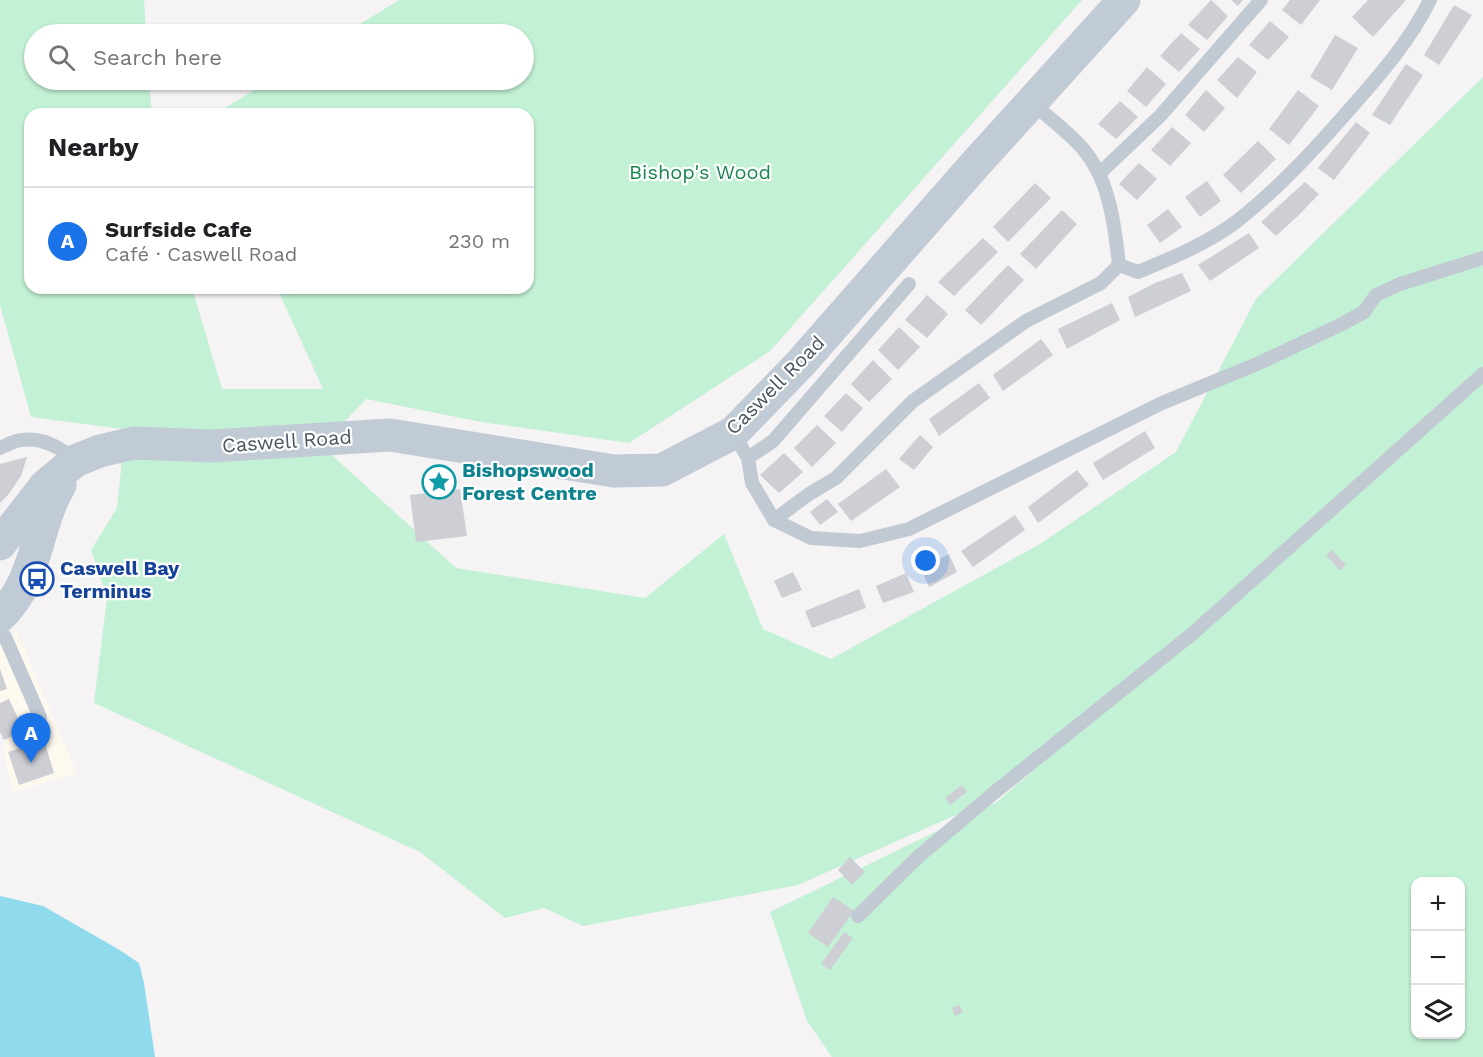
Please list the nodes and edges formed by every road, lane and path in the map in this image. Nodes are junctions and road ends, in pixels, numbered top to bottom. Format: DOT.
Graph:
graph roads {
  1 [pos="1124,0"];
  2 [pos="1261,0"];
  3 [pos="1430,0"];
  4 [pos="1032,102"];
  5 [pos="1100,173"];
  6 [pos="1483,258"];
  7 [pos="1119,265"];
  8 [pos="909,284"];
  9 [pos="1483,374"];
  10 [pos="740,446"];
  11 [pos="0,448"];
  12 [pos="75,460"];
  13 [pos="774,520"];
  14 [pos="0,544"];
  15 [pos="0,616"];
  16 [pos="0,630"];
  17 [pos="40,717"];
  18 [pos="858,916"];
  1 -- 4 [label="main road, Caswell Road"];
  2 -- 5 [label="lane"];
  3 -- 7 [label="lane"];
  4 -- 5 [label="lane"];
  4 -- 10 [label="main road, Caswell Road"];
  5 -- 7 [label="lane"];
  6 -- 13 [label="lane"];
  7 -- 13 [label="lane"];
  8 -- 10 [label="lane"];
  9 -- 18 [label="lane"];
  10 -- 12 [label="main road, Caswell Road"];
  10 -- 13 [label="lane"];
  11 -- 12 [label="lane"];
  12 -- 14 [label="main road, Caswell Road"];
  12 -- 15 [label="main road"];
  16 -- 17 [label="lane"];
}
